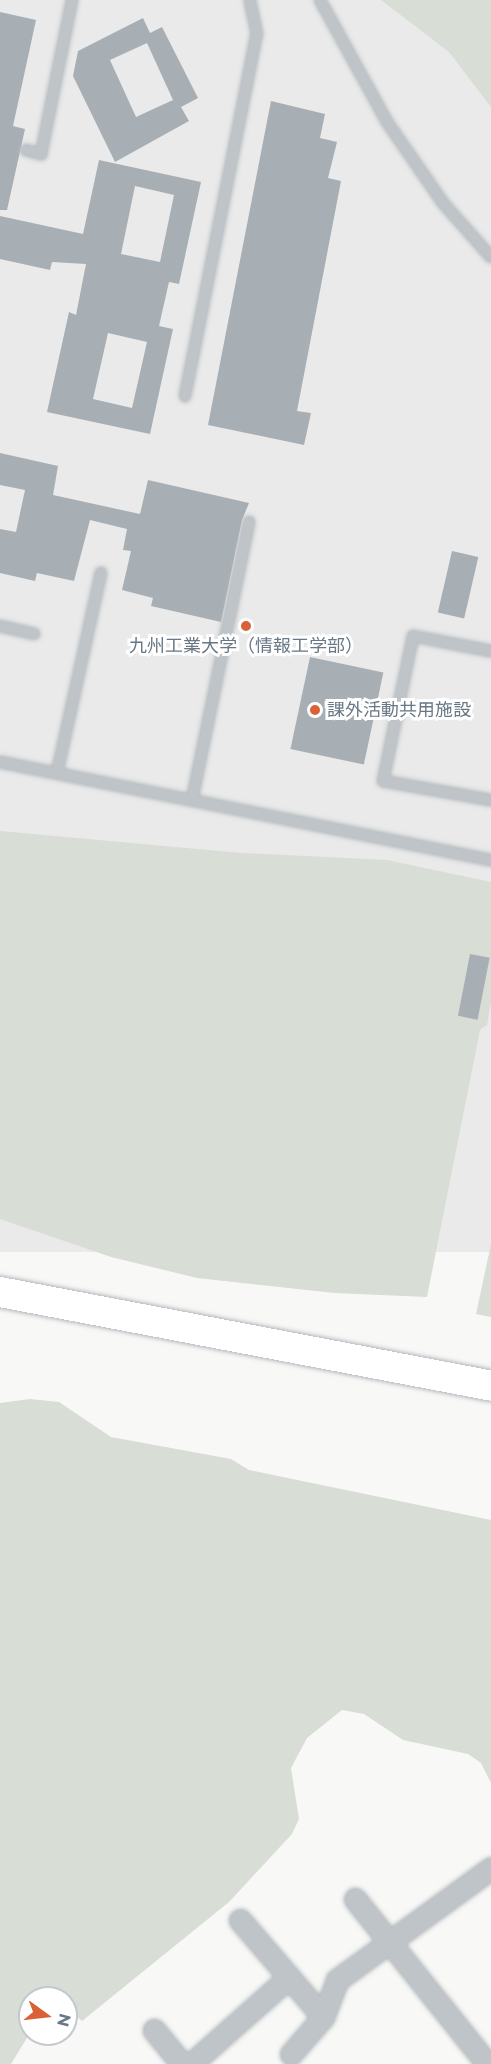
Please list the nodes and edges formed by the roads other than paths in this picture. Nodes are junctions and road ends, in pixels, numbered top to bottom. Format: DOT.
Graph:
graph roads {
  1 [pos="72,0"];
  2 [pos="250,0"];
  3 [pos="320,0"];
  4 [pos="26,150"];
  5 [pos="491,257"];
  6 [pos="185,396"];
  7 [pos="249,522"];
  8 [pos="101,573"];
  9 [pos="0,626"];
  10 [pos="34,634"];
  11 [pos="491,651"];
  12 [pos="0,762"];
  13 [pos="57,773"];
  14 [pos="192,800"];
  15 [pos="491,800"];
  16 [pos="491,860"];
  17 [pos="0,1292"];
  18 [pos="491,1386"];
  19 [pos="491,1868"];
  20 [pos="355,1899"];
  21 [pos="240,1920"];
  22 [pos="388,1940"];
  23 [pos="289,1977"];
  24 [pos="323,2017"];
  25 [pos="154,2030"];
  26 [pos="290,2061"];
  27 [pos="182,2064"];
  28 [pos="191,2064"];
  29 [pos="487,2064"];
  1 -- 4 [label="lane"];
  2 -- 6 [label="lane"];
  3 -- 5 [label="lane"];
  7 -- 14 [label="lane"];
  8 -- 13 [label="lane"];
  9 -- 10 [label="lane"];
  11 -- 15 [label="lane"];
  12 -- 13 [label="lane"];
  13 -- 14 [label="lane"];
  14 -- 16 [label="lane"];
  17 -- 18 [label="street"];
  19 -- 22 [label="street"];
  20 -- 22 [label="street"];
  21 -- 23 [label="street"];
  22 -- 24 [label="street"];
  22 -- 29 [label="street"];
  23 -- 24 [label="street"];
  23 -- 28 [label="street"];
  24 -- 26 [label="street"];
  25 -- 27 [label="street"];
}
